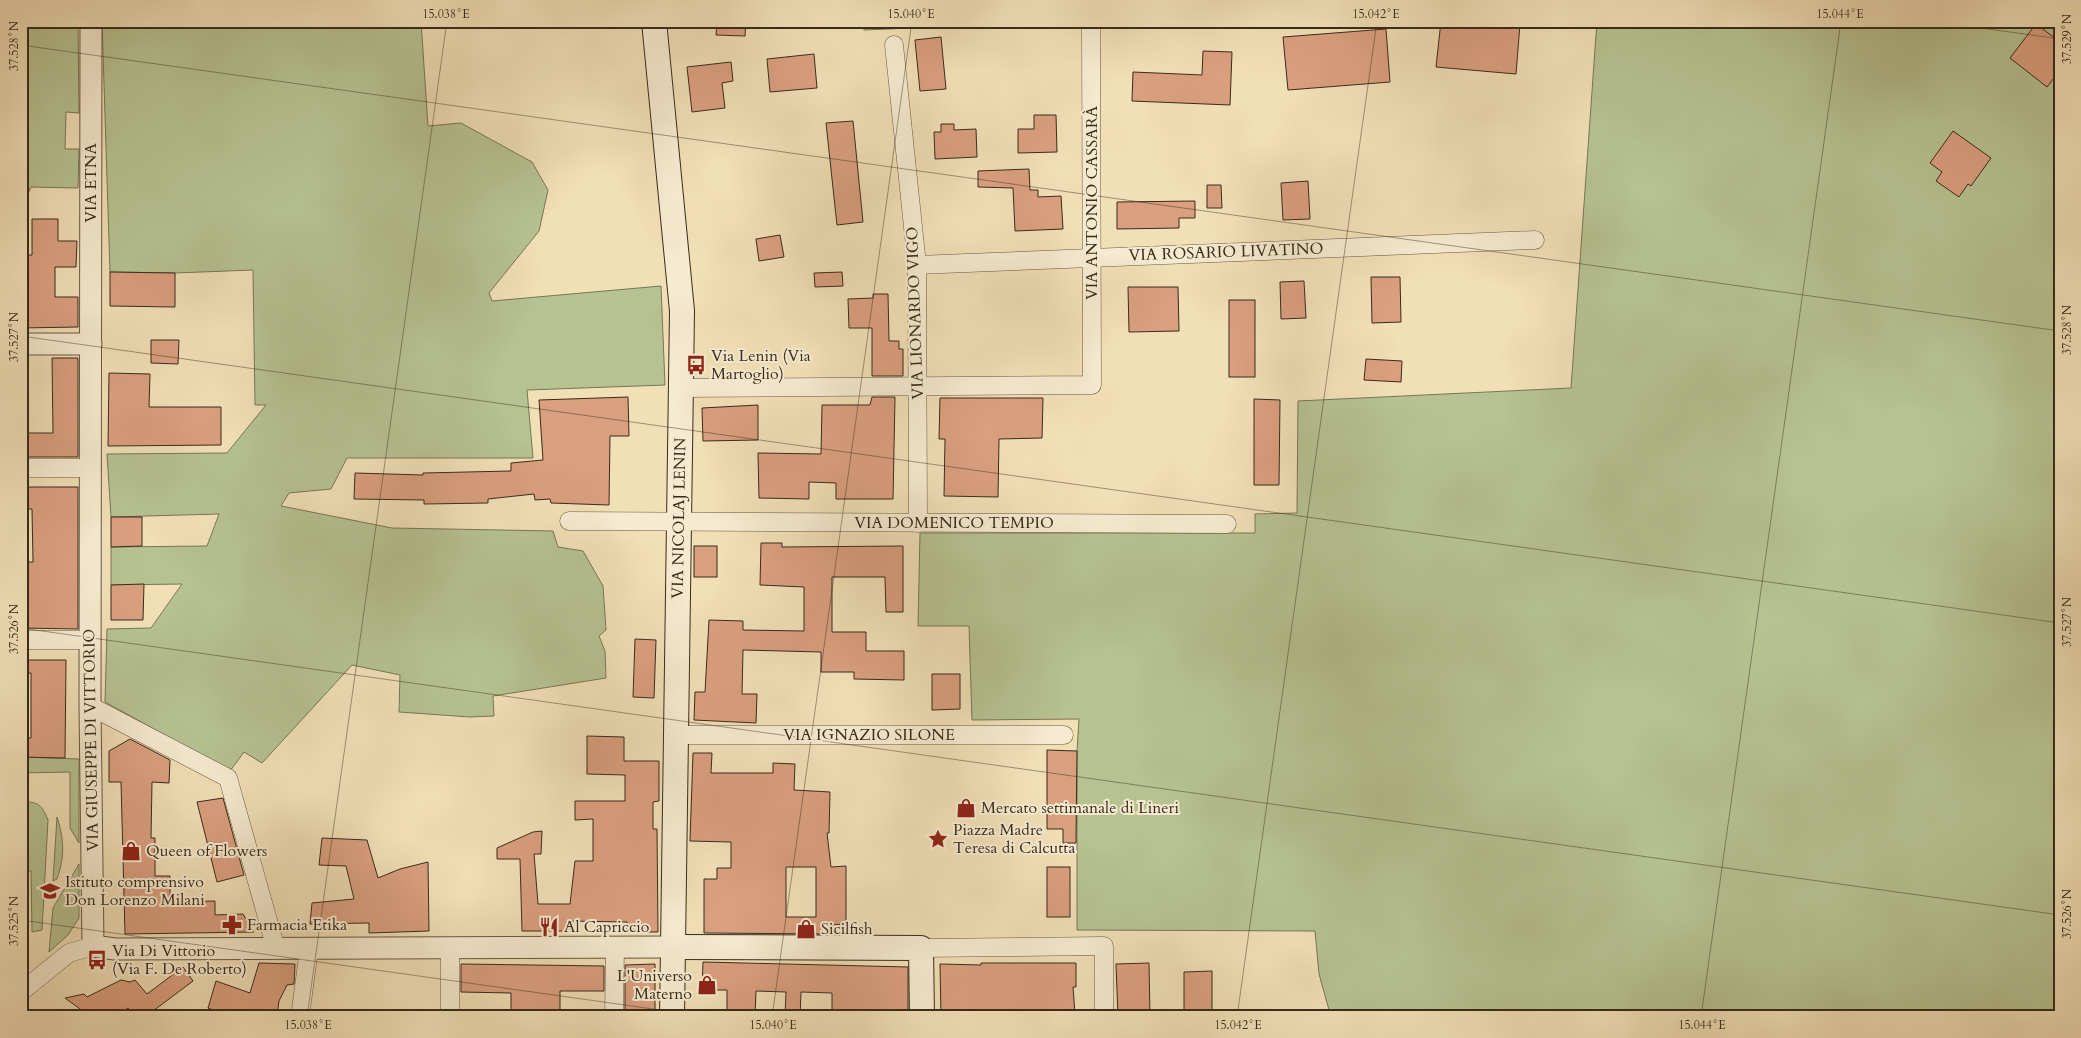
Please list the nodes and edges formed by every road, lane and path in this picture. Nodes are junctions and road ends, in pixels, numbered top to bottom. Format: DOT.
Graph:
graph roads {
  1 [pos="91,21"];
  2 [pos="654,21"];
  3 [pos="1091,21"];
  4 [pos="894,45"];
  5 [pos="1534,240"];
  6 [pos="1093,257"];
  7 [pos="917,265"];
  8 [pos="21,344"];
  9 [pos="91,344"];
  10 [pos="918,387"];
  11 [pos="680,388"];
  12 [pos="21,468"];
  13 [pos="91,468"];
  14 [pos="569,521"];
  15 [pos="680,522"];
  16 [pos="918,522"];
  17 [pos="1228,524"];
  18 [pos="21,640"];
  19 [pos="90,640"];
  20 [pos="90,706"];
  21 [pos="675,735"];
  22 [pos="1064,735"];
  23 [pos="93,946"];
  24 [pos="614,947"];
  25 [pos="673,947"];
  26 [pos="450,948"];
  27 [pos="922,948"];
  28 [pos="276,949"];
  29 [pos="309,949"];
  30 [pos="21,992"];
  31 [pos="300,1017"];
  32 [pos="450,1017"];
  33 [pos="614,1017"];
  34 [pos="672,1017"];
  35 [pos="922,1017"];
  36 [pos="1104,1017"];
  1 -- 9 [label="street, VIA ETNA"];
  2 -- 11 [label="main road, VIA NICOLAJ LENIN"];
  3 -- 6 [label="street, VIA ANTONIO CASSARÀ"];
  4 -- 7 [label="street, VIA LIONARDO VIGO"];
  5 -- 6 [label="street, VIA ROSARIO LIVATINO"];
  6 -- 7 [label="street, VIA ROSARIO LIVATINO"];
  6 -- 10 [label="street, VIA ANTONIO CASSARÀ"];
  7 -- 10 [label="street, VIA LIONARDO VIGO"];
  8 -- 9 [label="street"];
  9 -- 13 [label="street, VIA GIUSEPPE DI VITTORIO"];
  10 -- 11 [label="street"];
  10 -- 16 [label="street, VIA LIONARDO VIGO"];
  11 -- 15 [label="main road, VIA NICOLAJ LENIN"];
  12 -- 13 [label="street"];
  13 -- 19 [label="street, VIA GIUSEPPE DI VITTORIO"];
  14 -- 15 [label="street, VIA DOMENICO TEMPIO"];
  15 -- 16 [label="street, VIA DOMENICO TEMPIO"];
  15 -- 21 [label="main road, VIA NICOLAJ LENIN"];
  16 -- 17 [label="street, VIA DOMENICO TEMPIO"];
  18 -- 19 [label="street"];
  19 -- 20 [label="street, VIA GIUSEPPE DI VITTORIO"];
  20 -- 23 [label="street, VIA GIUSEPPE DI VITTORIO"];
  20 -- 28 [label="street"];
  21 -- 22 [label="street, VIA IGNAZIO SILONE"];
  21 -- 25 [label="main road, VIA NICOLAJ LENIN"];
  23 -- 28 [label="street"];
  23 -- 30 [label="street"];
  24 -- 25 [label="street"];
  24 -- 26 [label="street"];
  24 -- 33 [label="street"];
  25 -- 27 [label="main road"];
  25 -- 34 [label="main road, VIA NICOLAJ LENIN"];
  26 -- 29 [label="street"];
  26 -- 32 [label="street"];
  27 -- 35 [label="main road"];
  27 -- 36 [label="street"];
  28 -- 29 [label="street"];
  29 -- 31 [label="street"];
}
